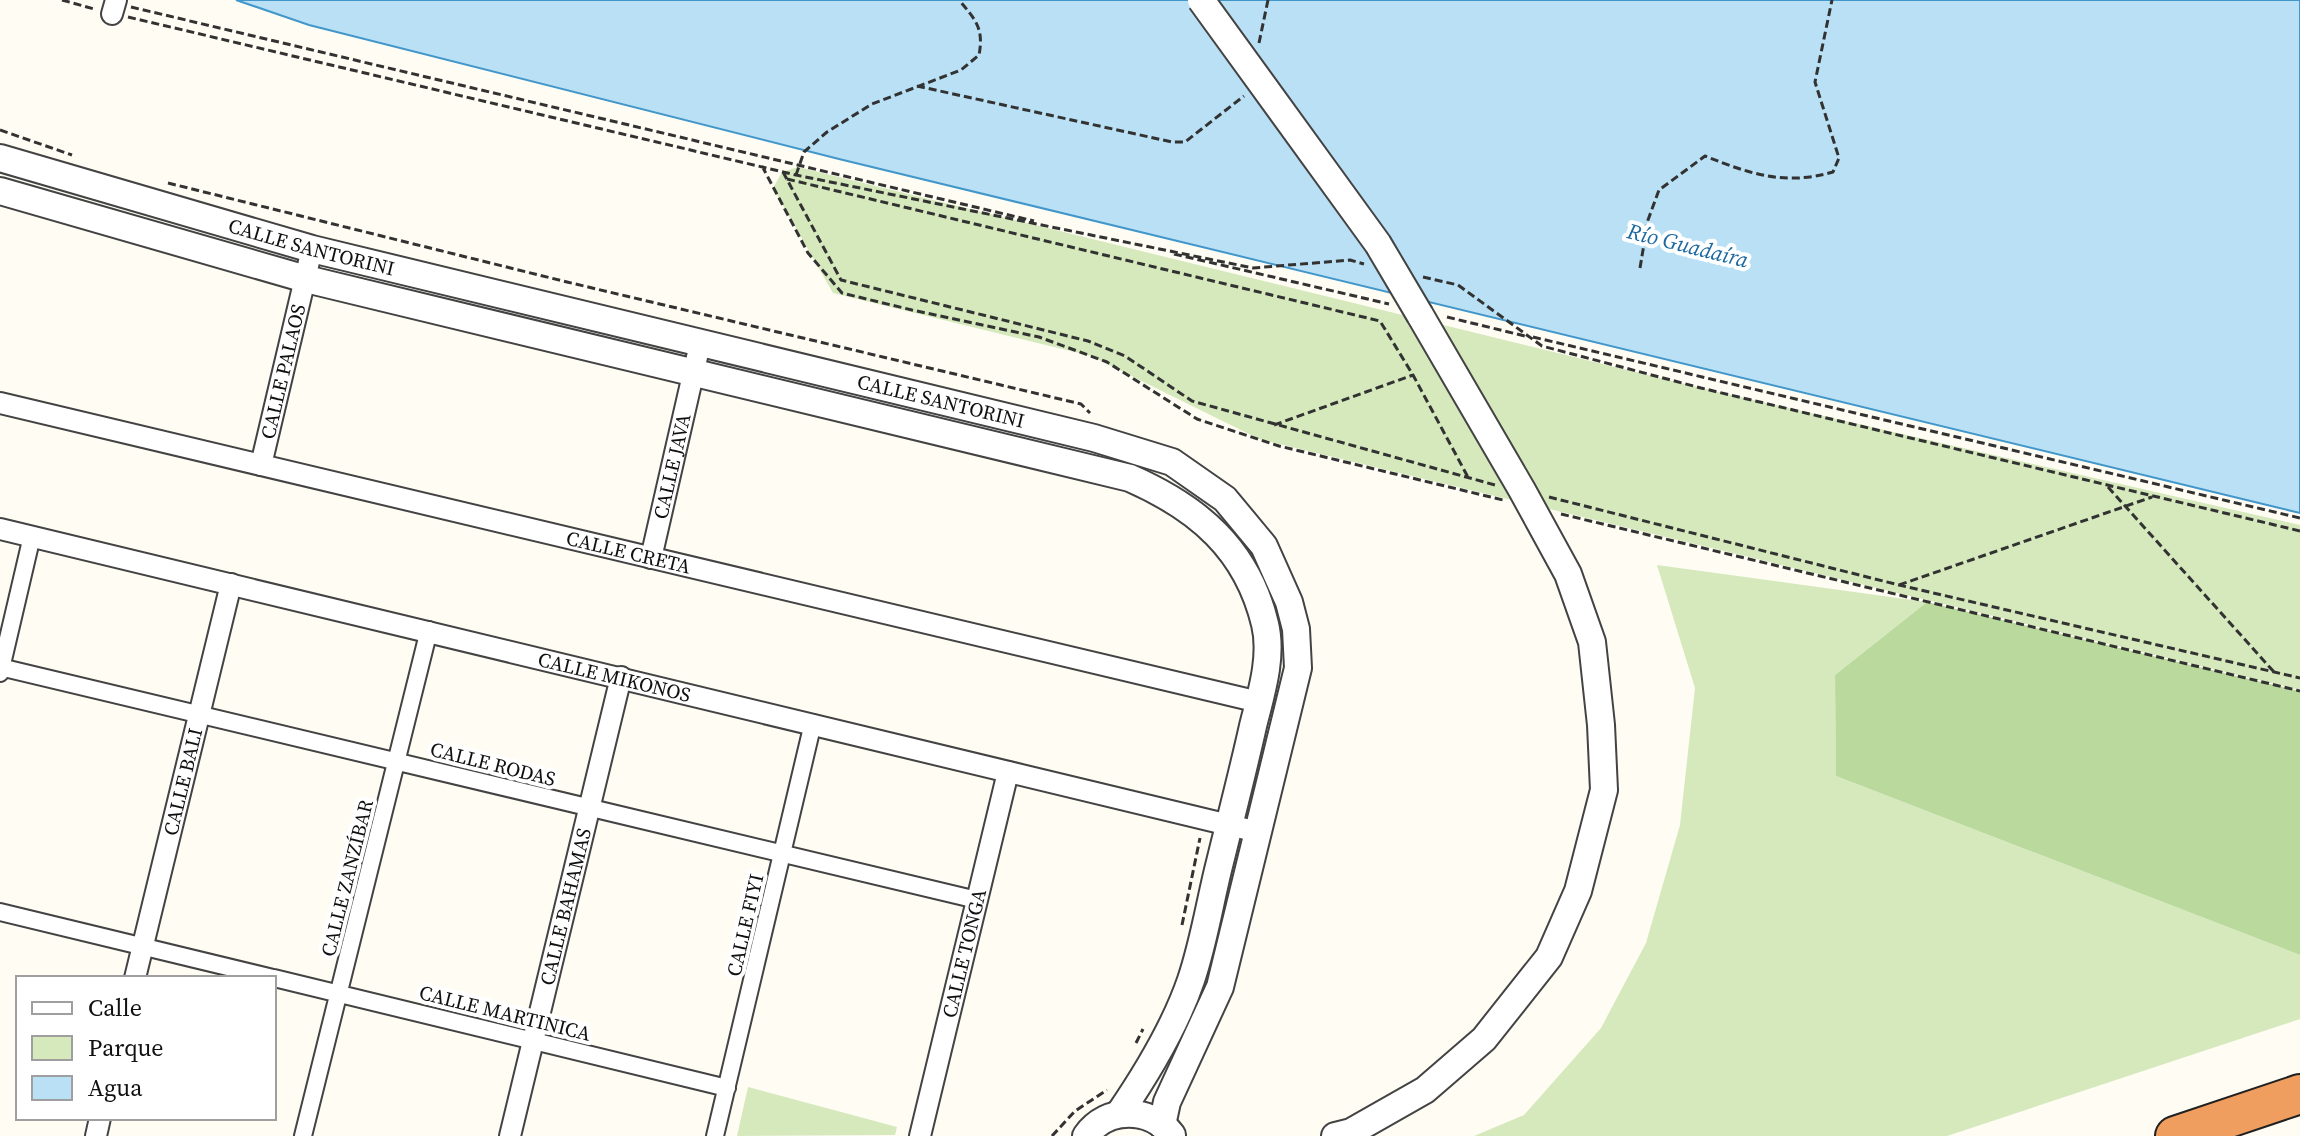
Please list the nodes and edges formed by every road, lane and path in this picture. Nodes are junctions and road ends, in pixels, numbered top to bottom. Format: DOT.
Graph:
graph roads {
  1 [pos="62,0"];
  2 [pos="959,0"];
  3 [pos="1201,0"];
  4 [pos="1268,0"];
  5 [pos="1832,0"];
  6 [pos="114,6"];
  7 [pos="1264,20"];
  8 [pos="917,86"];
  9 [pos="1244,96"];
  10 [pos="0,130"];
  11 [pos="73,155"];
  12 [pos="0,158"];
  13 [pos="798,167"];
  14 [pos="796,175"];
  15 [pos="787,179"];
  16 [pos="161,181"];
  17 [pos="0,191"];
  18 [pos="312,249"];
  19 [pos="1365,264"];
  20 [pos="1640,268"];
  21 [pos="1411,275"];
  22 [pos="306,279"];
  23 [pos="1411,311"];
  24 [pos="1448,318"];
  25 [pos="700,344"];
  26 [pos="693,373"];
  27 [pos="1413,375"];
  28 [pos="0,403"];
  29 [pos="1094,417"];
  30 [pos="1274,425"];
  31 [pos="261,465"];
  32 [pos="1469,479"];
  33 [pos="2107,486"];
  34 [pos="2152,497"];
  35 [pos="2125,506"];
  36 [pos="2300,518"];
  37 [pos="0,529"];
  38 [pos="2300,531"];
  39 [pos="32,536"];
  40 [pos="651,558"];
  41 [pos="231,584"];
  42 [pos="1899,585"];
  43 [pos="429,630"];
  44 [pos="0,669"];
  45 [pos="2274,672"];
  46 [pos="621,677"];
  47 [pos="1259,702"];
  48 [pos="199,715"];
  49 [pos="813,723"];
  50 [pos="397,760"];
  51 [pos="1008,772"];
  52 [pos="589,808"];
  53 [pos="1217,822"];
  54 [pos="1258,832"];
  55 [pos="782,854"];
  56 [pos="977,900"];
  57 [pos="0,912"];
  58 [pos="1180,932"];
  59 [pos="143,947"];
  60 [pos="136,976"];
  61 [pos="265,976"];
  62 [pos="276,979"];
  63 [pos="339,994"];
  64 [pos="1143,1029"];
  65 [pos="533,1041"];
  66 [pos="1133,1050"];
  67 [pos="1114,1084"];
  68 [pos="727,1088"];
  69 [pos="2300,1094"];
  70 [pos="1119,1114"];
  71 [pos="1168,1130"];
  72 [pos="303,1136"];
  73 [pos="510,1136"];
  74 [pos="715,1136"];
  75 [pos="920,1136"];
  76 [pos="1052,1136"];
  77 [pos="1086,1136"];
  78 [pos="1335,1136"];
  79 [pos="2175,1136"];
  1 -- 6 [label="path"];
  2 -- 8 [label="path"];
  3 -- 23 [label="street, bridge"];
  4 -- 7 [label="path"];
  5 -- 20 [label="path"];
  6 -- 13 [label="path"];
  6 -- 14 [label="path"];
  8 -- 9 [label="path"];
  8 -- 13 [label="path"];
  10 -- 11 [label="path"];
  12 -- 18 [label="street, CALLE SANTORINI"];
  13 -- 14 [label="path"];
  13 -- 23 [label="path"];
  14 -- 19 [label="path"];
  15 -- 27 [label="path"];
  16 -- 29 [label="path"];
  17 -- 22 [label="street, CALLE SANTORINI"];
  18 -- 22 [label="street, CALLE PALAOS"];
  18 -- 25 [label="street, CALLE SANTORINI"];
  21 -- 33 [label="path"];
  22 -- 26 [label="street, CALLE SANTORINI"];
  22 -- 31 [label="street, CALLE PALAOS"];
  23 -- 78 [label="street"];
  24 -- 36 [label="path"];
  25 -- 26 [label="street, CALLE JAVA"];
  25 -- 54 [label="street, CALLE SANTORINI"];
  26 -- 40 [label="street, CALLE JAVA"];
  26 -- 47 [label="street, CALLE SANTORINI"];
  27 -- 30 [label="path"];
  27 -- 32 [label="path"];
  28 -- 31 [label="street, CALLE CRETA"];
  31 -- 40 [label="street, CALLE CRETA"];
  33 -- 34 [label="path"];
  33 -- 35 [label="path"];
  34 -- 35 [label="path"];
  34 -- 38 [label="path"];
  35 -- 42 [label="path"];
  35 -- 45 [label="path"];
  37 -- 39 [label="street, CALLE MIKONOS"];
  39 -- 41 [label="street, CALLE MIKONOS"];
  39 -- 44 [label="street"];
  40 -- 47 [label="street, CALLE CRETA"];
  41 -- 43 [label="street, CALLE MIKONOS"];
  41 -- 48 [label="street, CALLE BALI"];
  43 -- 46 [label="street, CALLE MIKONOS"];
  43 -- 50 [label="street, CALLE ZANZÍBAR"];
  44 -- 48 [label="street, CALLE RODAS"];
  46 -- 49 [label="street, CALLE MIKONOS"];
  46 -- 52 [label="street, CALLE BAHAMAS"];
  47 -- 53 [label="street, CALLE SANTORINI"];
  48 -- 50 [label="street, CALLE RODAS"];
  48 -- 59 [label="street, CALLE BALI"];
  49 -- 51 [label="street, CALLE MIKONOS"];
  49 -- 55 [label="street, CALLE FIYI"];
  50 -- 52 [label="street, CALLE RODAS"];
  50 -- 63 [label="street, CALLE ZANZÍBAR"];
  51 -- 53 [label="street, CALLE MIKONOS"];
  51 -- 56 [label="street, CALLE TONGA"];
  52 -- 55 [label="street, CALLE RODAS"];
  52 -- 65 [label="street, CALLE BAHAMAS"];
  53 -- 54 [label="street, CALLE MIKONOS"];
  53 -- 58 [label="path"];
  53 -- 70 [label="street, CALLE SANTORINI"];
  54 -- 71 [label="street, CALLE SANTORINI"];
  55 -- 56 [label="street, CALLE RODAS"];
  55 -- 68 [label="street, CALLE FIYI"];
  56 -- 75 [label="street, CALLE TONGA"];
  57 -- 59 [label="street, CALLE MARTINICA"];
  59 -- 60 [label="street, CALLE BALI"];
  59 -- 61 [label="street, CALLE MARTINICA"];
  62 -- 63 [label="street, CALLE MARTINICA"];
  63 -- 65 [label="street, CALLE MARTINICA"];
  63 -- 72 [label="street, CALLE ZANZÍBAR"];
  64 -- 66 [label="path"];
  65 -- 68 [label="street, CALLE MARTINICA"];
  65 -- 73 [label="street, CALLE BAHAMAS"];
  67 -- 76 [label="path"];
  68 -- 74 [label="street, CALLE FIYI"];
  69 -- 79 [label="highway"];
  70 -- 71 [label="street"];
  70 -- 77 [label="street"];
}
